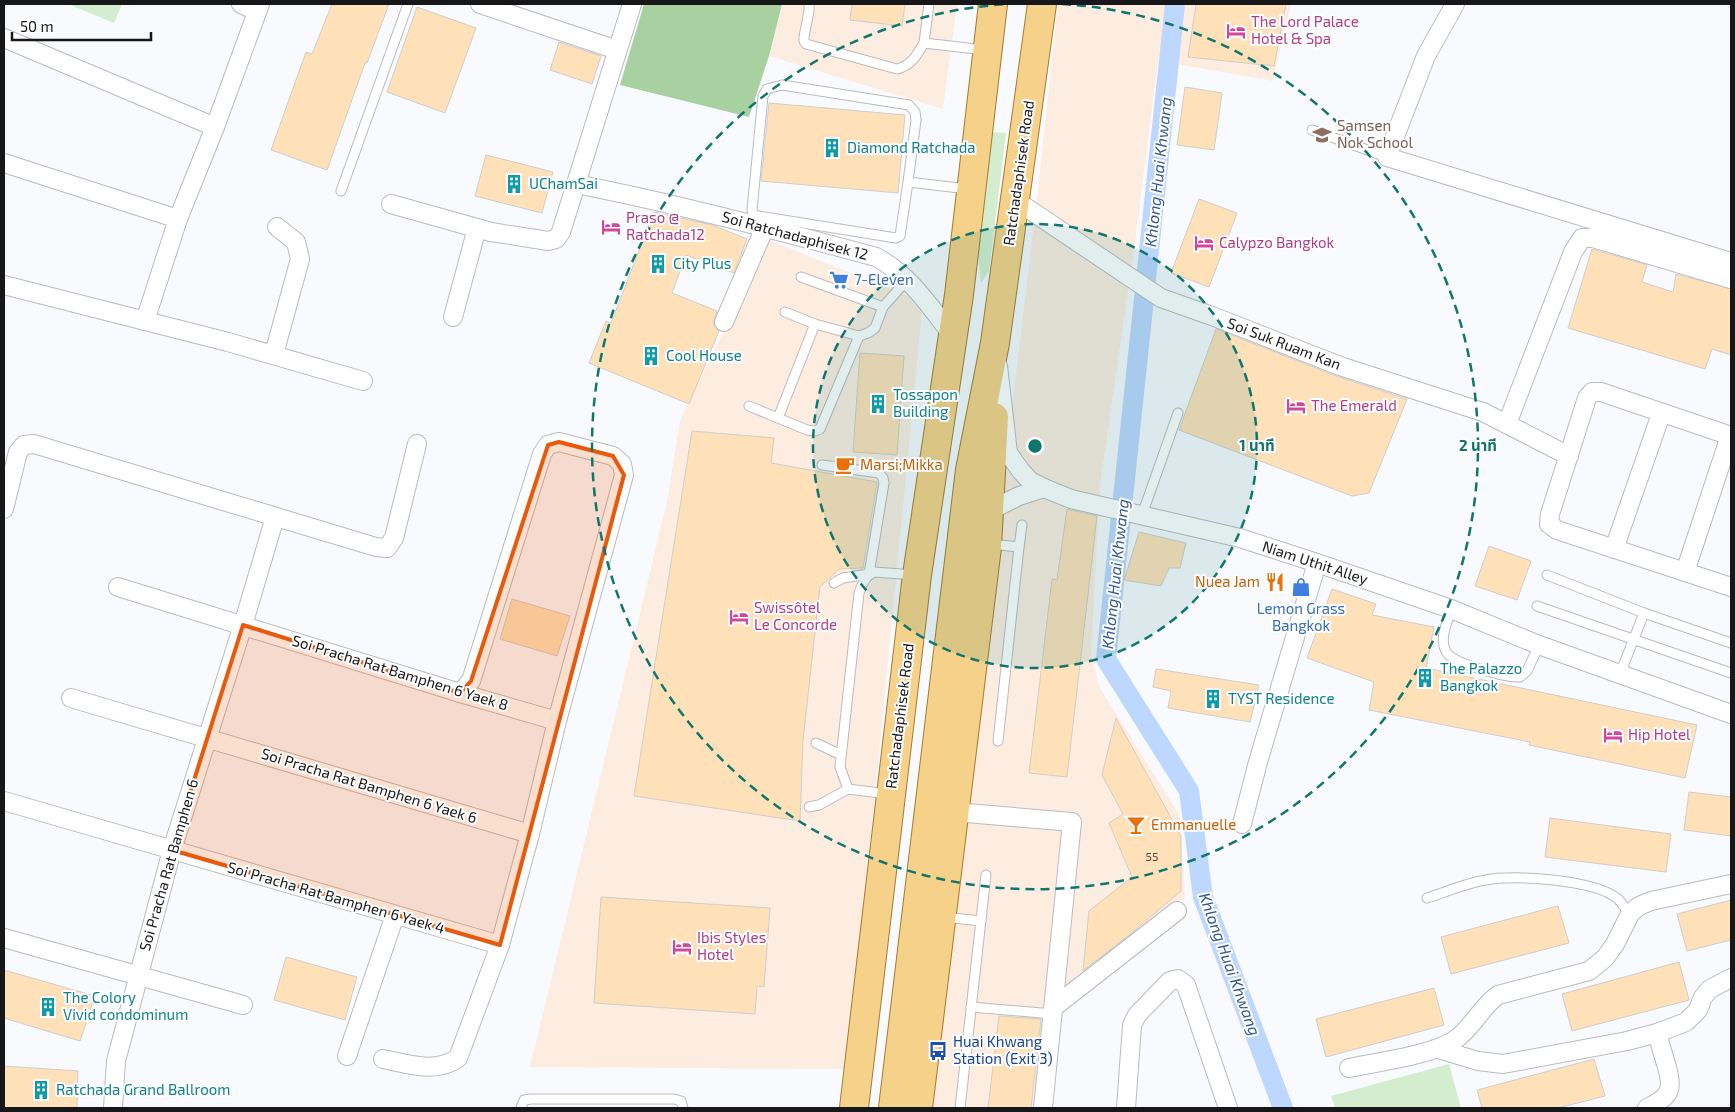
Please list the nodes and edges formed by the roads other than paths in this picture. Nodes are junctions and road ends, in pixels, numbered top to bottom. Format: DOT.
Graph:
graph roads {
  1 [pos="241,4"];
  2 [pos="408,4"];
  3 [pos="480,4"];
  4 [pos="632,4"];
  5 [pos="809,4"];
  6 [pos="929,4"];
  7 [pos="993,4"];
  8 [pos="1042,4"];
  9 [pos="1454,4"];
  10 [pos="259,7"];
  11 [pos="4,38"];
  12 [pos="924,43"];
  13 [pos="617,50"];
  14 [pos="987,50"];
  15 [pos="215,127"];
  16 [pos="1312,130"];
  17 [pos="1387,157"];
  18 [pos="4,163"];
  19 [pos="908,182"];
  20 [pos="576,184"];
  21 [pos="971,189"];
  22 [pos="341,191"];
  23 [pos="1015,200"];
  24 [pos="391,204"];
  25 [pos="178,219"];
  26 [pos="276,226"];
  27 [pos="765,227"];
  28 [pos="476,228"];
  29 [pos="1731,262"];
  30 [pos="801,277"];
  31 [pos="1731,279"];
  32 [pos="907,280"];
  33 [pos="4,284"];
  34 [pos="882,307"];
  35 [pos="785,312"];
  36 [pos="452,317"];
  37 [pos="145,321"];
  38 [pos="724,322"];
  39 [pos="815,324"];
  40 [pos="954,331"];
  41 [pos="859,336"];
  42 [pos="995,343"];
  43 [pos="274,354"];
  44 [pos="363,381"];
  45 [pos="749,406"];
  46 [pos="1178,414"];
  47 [pos="1661,414"];
  48 [pos="778,418"];
  49 [pos="1507,424"];
  50 [pos="1731,436"];
  51 [pos="417,444"];
  52 [pos="1569,456"];
  53 [pos="822,465"];
  54 [pos="1044,488"];
  55 [pos="5,500"];
  56 [pos="989,511"];
  57 [pos="1137,514"];
  58 [pos="274,517"];
  59 [pos="1022,525"];
  60 [pos="987,543"];
  61 [pos="1019,547"];
  62 [pos="1614,549"];
  63 [pos="1317,563"];
  64 [pos="1684,572"];
  65 [pos="869,574"];
  66 [pos="917,575"];
  67 [pos="1547,576"];
  68 [pos="834,583"];
  69 [pos="118,587"];
  70 [pos="1731,587"];
  71 [pos="1537,606"];
  72 [pos="1451,609"];
  73 [pos="1644,613"];
  74 [pos="243,625"];
  75 [pos="1634,640"];
  76 [pos="1731,644"];
  77 [pos="1539,645"];
  78 [pos="1731,673"];
  79 [pos="1620,674"];
  80 [pos="460,693"];
  81 [pos="71,698"];
  82 [pos="1731,714"];
  83 [pos="557,721"];
  84 [pos="207,738"];
  85 [pos="998,741"];
  86 [pos="816,743"];
  87 [pos="841,755"];
  88 [pos="848,789"];
  89 [pos="891,795"];
  90 [pos="4,801"];
  91 [pos="809,807"];
  92 [pos="955,812"];
  93 [pos="1242,824"];
  94 [pos="530,834"];
  95 [pos="172,850"];
  96 [pos="986,875"];
  97 [pos="1731,884"];
  98 [pos="1427,898"];
  99 [pos="1178,911"];
  100 [pos="1630,914"];
  101 [pos="395,915"];
  102 [pos="942,917"];
  103 [pos="981,921"];
  104 [pos="4,938"];
  105 [pos="500,946"];
  106 [pos="137,975"];
  107 [pos="1731,978"];
  108 [pos="243,1005"];
  109 [pos="971,1007"];
  110 [pos="1054,1011"];
  111 [pos="1657,1034"];
  112 [pos="1438,1049"];
  113 [pos="347,1056"];
  114 [pos="383,1059"];
  115 [pos="1349,1068"];
  116 [pos="112,1108"];
  117 [pos="521,1108"];
  118 [pos="683,1108"];
  119 [pos="854,1108"];
  120 [pos="874,1108"];
  121 [pos="893,1108"];
  122 [pos="918,1108"];
  123 [pos="960,1108"];
  124 [pos="1043,1108"];
  125 [pos="1126,1108"];
  126 [pos="1228,1108"];
  127 [pos="1647,1108"];
  1 -- 10 [label="street"];
  2 -- 22 [label="lane"];
  3 -- 13 [label="street"];
  4 -- 13 [label="street"];
  5 -- 12 [label="lane"];
  6 -- 12 [label="lane"];
  7 -- 14 [label="main road, Ratchadaphisek Road"];
  8 -- 23 [label="main road, Ratchadaphisek Road"];
  9 -- 17 [label="street"];
  10 -- 15 [label="street"];
  11 -- 15 [label="street"];
  12 -- 14 [label="lane"];
  13 -- 20 [label="street"];
  14 -- 21 [label="main road, Ratchadaphisek Road"];
  15 -- 25 [label="street"];
  16 -- 17 [label="lane"];
  17 -- 29 [label="street"];
  18 -- 25 [label="street"];
  19 -- 19 [label="lane"];
  19 -- 21 [label="lane"];
  20 -- 27 [label="street, Soi Ratchadaphisek 12"];
  20 -- 28 [label="street"];
  21 -- 40 [label="main road, Ratchadaphisek Road"];
  23 -- 42 [label="main road, Ratchadaphisek Road"];
  23 -- 49 [label="street, Soi Suk Ruam Kan"];
  24 -- 28 [label="street"];
  25 -- 37 [label="street"];
  26 -- 43 [label="street"];
  27 -- 32 [label="street, Soi Ratchadaphisek 12"];
  27 -- 38 [label="street"];
  28 -- 36 [label="street"];
  30 -- 34 [label="lane"];
  31 -- 49 [label="street"];
  32 -- 34 [label="lane"];
  32 -- 40 [label="street, Soi Ratchadaphisek 12"];
  33 -- 37 [label="street"];
  34 -- 41 [label="lane"];
  35 -- 39 [label="lane"];
  37 -- 43 [label="street"];
  39 -- 41 [label="lane"];
  39 -- 48 [label="lane"];
  40 -- 66 [label="main road, Ratchadaphisek Road"];
  40 -- 120 [label="main road, Ratchadaphisek Road"];
  41 -- 48 [label="lane"];
  42 -- 54 [label="street, Niam Uthit Alley"];
  42 -- 56 [label="main road, Ratchadaphisek Road"];
  42 -- 121 [label="main road, Ratchadaphisek Road"];
  43 -- 44 [label="street"];
  45 -- 48 [label="lane"];
  46 -- 57 [label="lane"];
  47 -- 50 [label="street"];
  47 -- 52 [label="street"];
  47 -- 62 [label="street"];
  49 -- 52 [label="street, Soi Suk Ruam Kan"];
  50 -- 64 [label="street"];
  51 -- 58 [label="street"];
  52 -- 62 [label="street"];
  53 -- 65 [label="lane"];
  54 -- 56 [label="street"];
  54 -- 57 [label="street, Niam Uthit Alley"];
  55 -- 58 [label="street"];
  56 -- 60 [label="main road, Ratchadaphisek Road"];
  57 -- 63 [label="street, Niam Uthit Alley"];
  58 -- 74 [label="street, Soi Pracha Rat Bamphen 6"];
  59 -- 61 [label="lane"];
  60 -- 61 [label="lane"];
  60 -- 92 [label="main road, Ratchadaphisek Road"];
  61 -- 85 [label="lane"];
  62 -- 64 [label="street"];
  63 -- 72 [label="street, Niam Uthit Alley"];
  63 -- 93 [label="street"];
  64 -- 70 [label="street"];
  65 -- 66 [label="lane"];
  65 -- 68 [label="lane"];
  65 -- 87 [label="lane"];
  66 -- 89 [label="main road, Ratchadaphisek Road"];
  67 -- 73 [label="lane"];
  69 -- 74 [label="street, Soi Pracha Rat Bamphen 6 Yaek 8"];
  71 -- 75 [label="lane"];
  72 -- 77 [label="street, Niam Uthit Alley"];
  72 -- 77 [label="lane"];
  73 -- 75 [label="lane"];
  73 -- 76 [label="lane"];
  74 -- 80 [label="street, Soi Pracha Rat Bamphen 6 Yaek 8"];
  74 -- 84 [label="street, Soi Pracha Rat Bamphen 6"];
  75 -- 78 [label="lane"];
  75 -- 79 [label="lane"];
  77 -- 79 [label="street, Niam Uthit Alley"];
  79 -- 82 [label="street, Niam Uthit Alley"];
  80 -- 83 [label="street, Soi Pracha Rat Bamphen 6 Yaek 8"];
  80 -- 83 [label="street"];
  81 -- 84 [label="street, Soi Pracha Rat Bamphen 6 Yaek 6"];
  83 -- 94 [label="street"];
  84 -- 94 [label="street, Soi Pracha Rat Bamphen 6 Yaek 6"];
  84 -- 95 [label="street, Soi Pracha Rat Bamphen 6"];
  86 -- 87 [label="lane"];
  87 -- 88 [label="lane"];
  88 -- 89 [label="lane"];
  88 -- 91 [label="lane"];
  89 -- 119 [label="main road, Ratchadaphisek Road"];
  90 -- 95 [label="street, Soi Pracha Rat Bamphen 6 Yaek 4"];
  92 -- 102 [label="main road, Ratchadaphisek Road"];
  92 -- 110 [label="street"];
  94 -- 105 [label="street"];
  95 -- 101 [label="street, Soi Pracha Rat Bamphen 6 Yaek 4"];
  95 -- 106 [label="street, Soi Pracha Rat Bamphen 6"];
  96 -- 103 [label="lane"];
  97 -- 100 [label="street"];
  98 -- 100 [label="lane"];
  99 -- 110 [label="street"];
  100 -- 112 [label="street"];
  101 -- 105 [label="street, Soi Pracha Rat Bamphen 6 Yaek 4"];
  101 -- 113 [label="street"];
  102 -- 103 [label="lane"];
  102 -- 122 [label="main road, Ratchadaphisek Road"];
  103 -- 109 [label="lane"];
  104 -- 106 [label="street"];
  105 -- 114 [label="street"];
  106 -- 108 [label="street"];
  106 -- 116 [label="street, Soi Pracha Rat Bamphen 6"];
  107 -- 111 [label="street"];
  109 -- 110 [label="lane"];
  109 -- 123 [label="lane"];
  110 -- 124 [label="street"];
  111 -- 112 [label="street"];
  111 -- 127 [label="street"];
  112 -- 115 [label="street"];
  117 -- 118 [label="lane"];
  125 -- 126 [label="street"];
}
